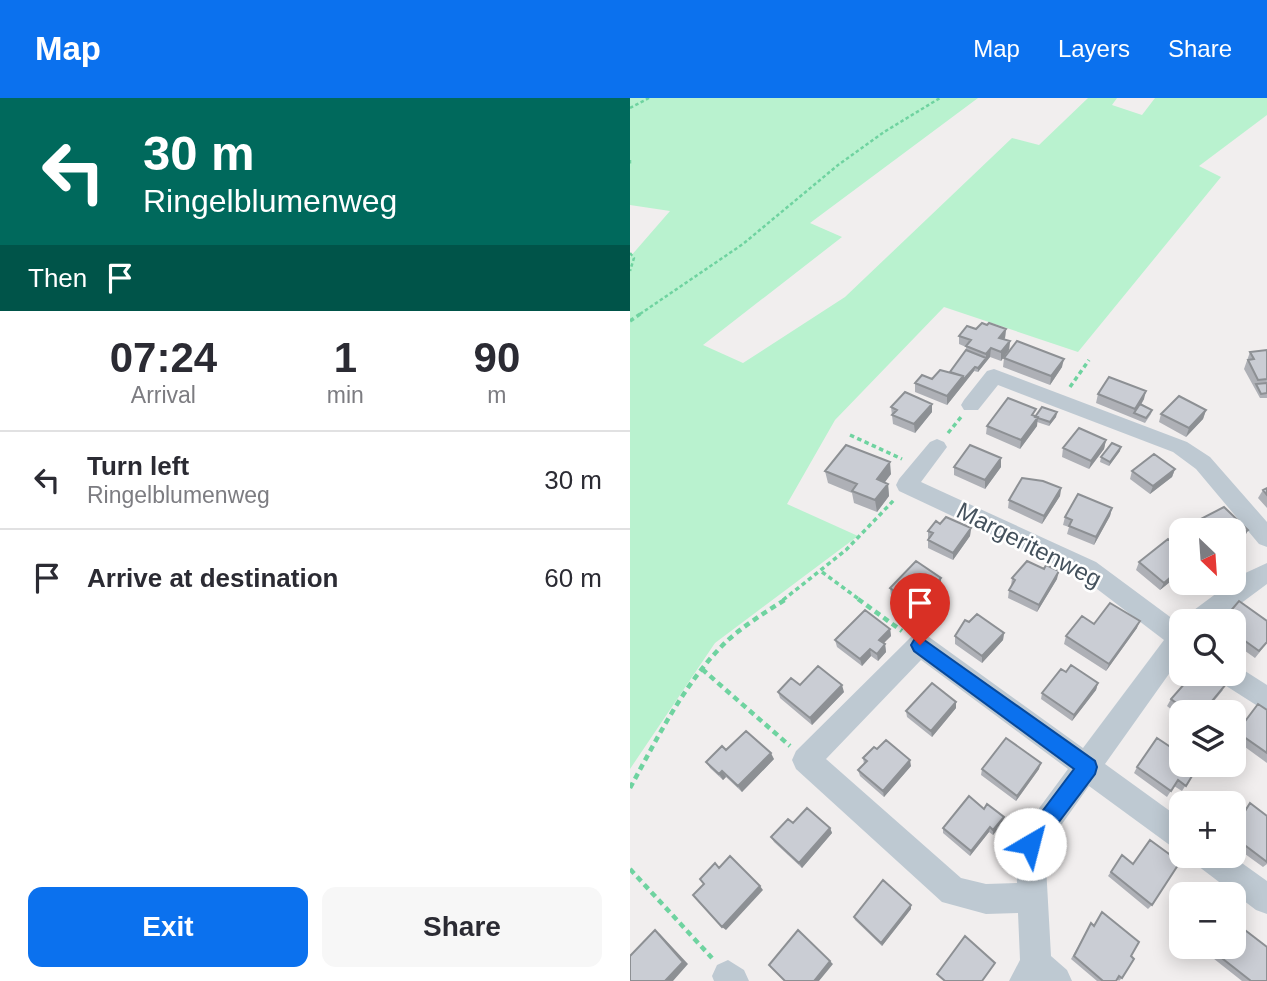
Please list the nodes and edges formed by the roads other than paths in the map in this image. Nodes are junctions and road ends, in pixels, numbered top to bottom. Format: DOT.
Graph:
graph roads {
  1 [pos="971,405"];
  2 [pos="937,447"];
  3 [pos="1267,538"];
  4 [pos="1267,573"];
  5 [pos="1216,609"];
  6 [pos="1169,623"];
  7 [pos="1169,656"];
  8 [pos="1246,685"];
  9 [pos="1267,700"];
  10 [pos="1088,767"];
  11 [pos="1169,827"];
  12 [pos="1224,868"];
  13 [pos="1031,898"];
  14 [pos="1267,899"];
  15 [pos="1039,975"];
  1 -- 3 [label="street"];
  2 -- 6 [label="street, Margeritenweg"];
  4 -- 5 [label="street"];
  7 -- 10 [label="street"];
  8 -- 9 [label="street"];
  10 -- 11 [label="street"];
  10 -- 13 [label="street"];
  10 -- 13 [label="street"];
  12 -- 14 [label="street"];
  13 -- 15 [label="street"];
}
